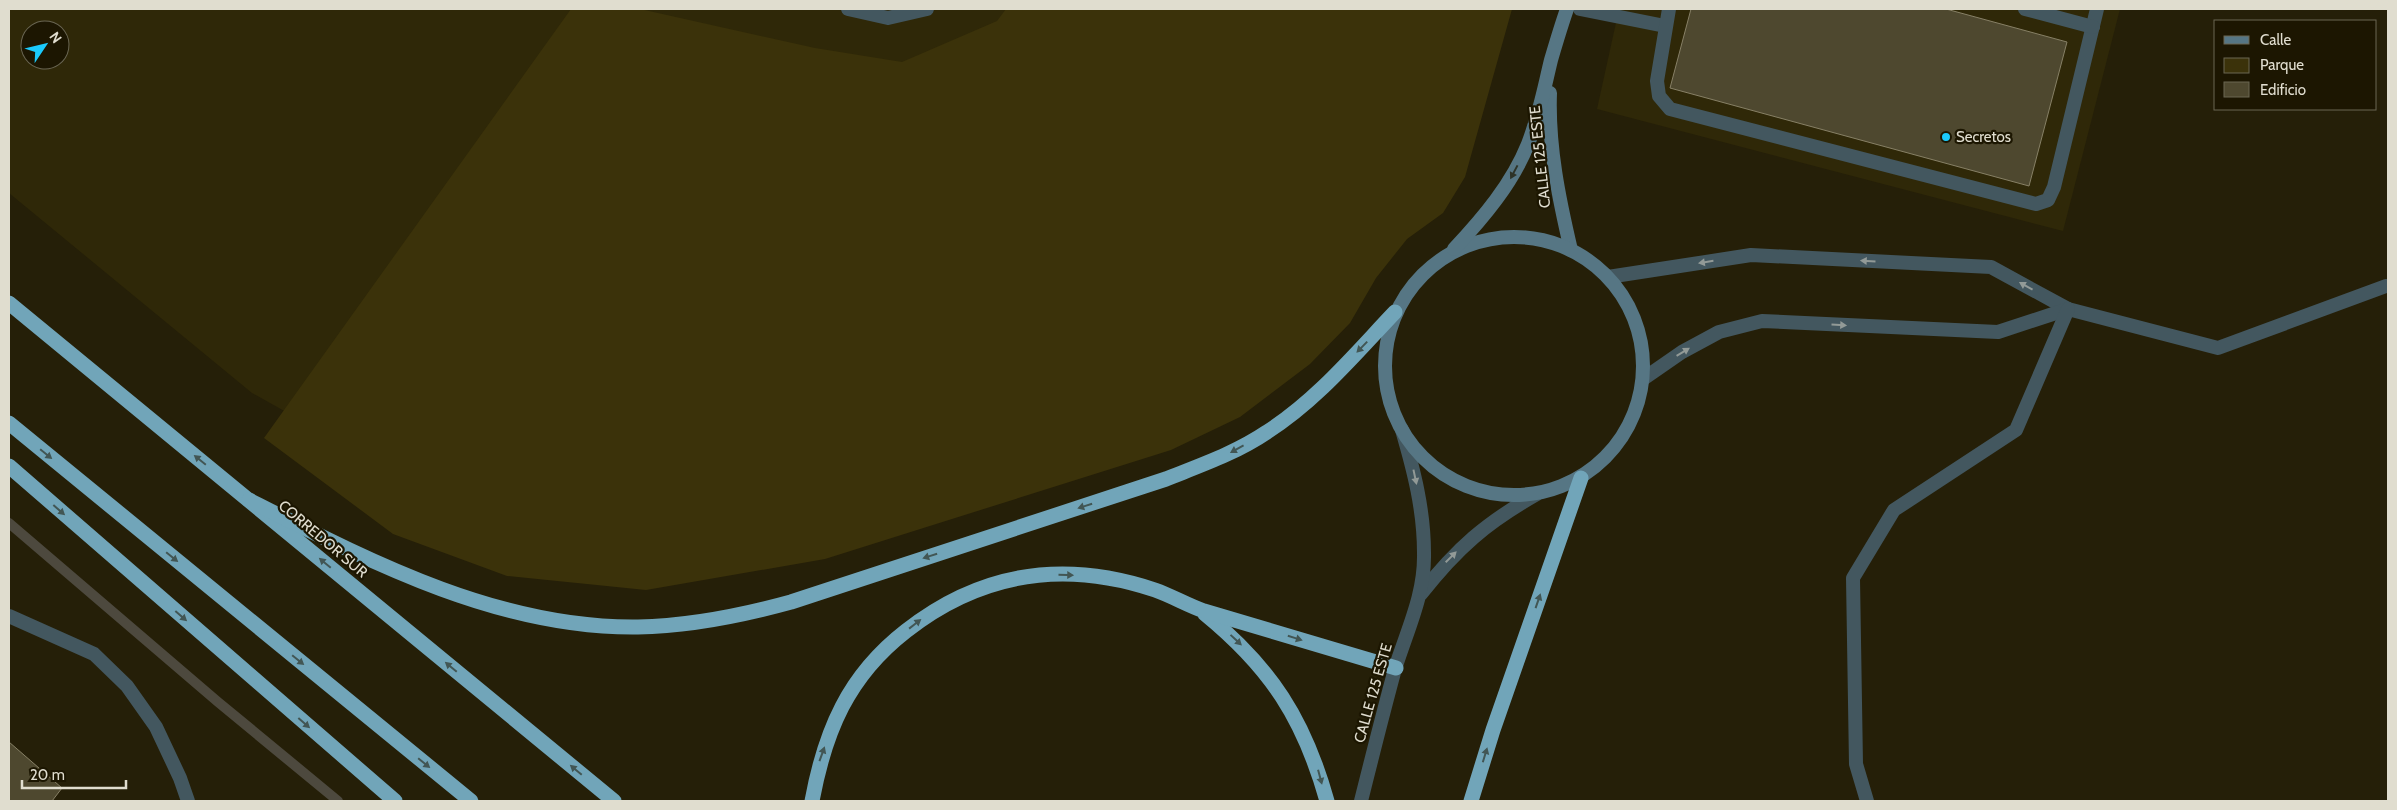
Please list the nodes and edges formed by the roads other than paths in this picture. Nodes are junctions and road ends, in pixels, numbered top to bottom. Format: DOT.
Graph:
graph roads {
  1 [pos="848,9"];
  2 [pos="927,9"];
  3 [pos="1566,9"];
  4 [pos="1580,9"];
  5 [pos="1669,9"];
  6 [pos="2025,9"];
  7 [pos="2097,9"];
  8 [pos="1665,26"];
  9 [pos="2093,28"];
  10 [pos="1551,60"];
  11 [pos="1572,250"];
  12 [pos="1450,253"];
  13 [pos="1608,277"];
  14 [pos="2386,286"];
  15 [pos="9,303"];
  16 [pos="2068,309"];
  17 [pos="1396,312"];
  18 [pos="1643,379"];
  19 [pos="9,423"];
  20 [pos="1402,430"];
  21 [pos="9,466"];
  22 [pos="1581,478"];
  23 [pos="1538,494"];
  24 [pos="249,500"];
  25 [pos="1421,595"];
  26 [pos="1198,609"];
  27 [pos="9,616"];
  28 [pos="1396,668"];
  29 [pos="188,801"];
  30 [pos="394,801"];
  31 [pos="471,801"];
  32 [pos="614,801"];
  33 [pos="812,801"];
  34 [pos="1327,801"];
  35 [pos="1361,801"];
  36 [pos="1471,801"];
  37 [pos="1867,801"];
  1 -- 2 [label="street"];
  3 -- 10 [label="main road, CALLE 125 ESTE"];
  4 -- 8 [label="street"];
  5 -- 8 [label="street"];
  6 -- 9 [label="street"];
  7 -- 9 [label="street"];
  8 -- 9 [label="street"];
  10 -- 11 [label="main road, CALLE 125 ESTE"];
  10 -- 12 [label="main road, CALLE 125 ESTE, one-way"];
  11 -- 12 [label="main road"];
  11 -- 13 [label="main road"];
  12 -- 17 [label="main road"];
  16 -- 13 [label="street, one-way"];
  13 -- 18 [label="main road"];
  14 -- 16 [label="street"];
  24 -- 15 [label="highway, CORREDOR SUR, one-way"];
  18 -- 16 [label="street, one-way"];
  16 -- 37 [label="street"];
  17 -- 20 [label="main road"];
  17 -- 24 [label="highway, one-way"];
  18 -- 22 [label="main road"];
  19 -- 31 [label="highway, one-way"];
  20 -- 23 [label="main road"];
  20 -- 25 [label="street, CALLE 125 ESTE, one-way"];
  21 -- 30 [label="highway, one-way"];
  22 -- 23 [label="main road"];
  36 -- 22 [label="highway, one-way"];
  25 -- 23 [label="street, CALLE 125 ESTE, one-way"];
  32 -- 24 [label="highway, CORREDOR SUR, one-way"];
  25 -- 28 [label="street, CALLE 125 ESTE"];
  26 -- 28 [label="highway, one-way"];
  33 -- 26 [label="highway, one-way"];
  26 -- 34 [label="highway, one-way"];
  27 -- 29 [label="street"];
  28 -- 35 [label="street, CALLE 125 ESTE"];
}
